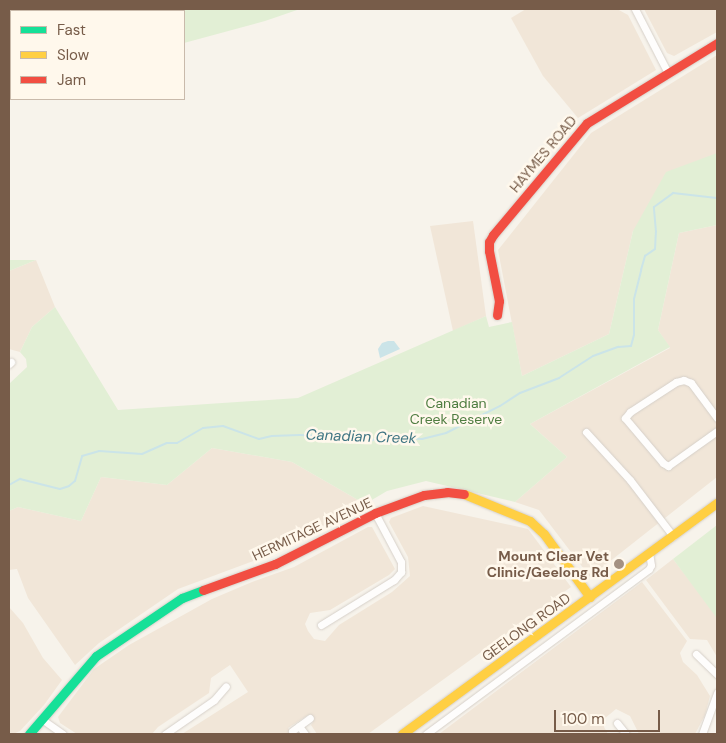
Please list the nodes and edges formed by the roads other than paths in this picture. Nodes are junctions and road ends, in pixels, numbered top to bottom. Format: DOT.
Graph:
graph roads {
  1 [pos="635,9"];
  2 [pos="717,43"];
  3 [pos="668,73"];
  4 [pos="497,315"];
  5 [pos="717,418"];
  6 [pos="717,431"];
  7 [pos="586,432"];
  8 [pos="717,501"];
  9 [pos="376,513"];
  10 [pos="673,536"];
  11 [pos="649,553"];
  12 [pos="636,563"];
  13 [pos="634,581"];
  14 [pos="590,597"];
  15 [pos="321,625"];
  16 [pos="696,654"];
  17 [pos="717,674"];
  18 [pos="226,686"];
  19 [pos="717,694"];
  20 [pos="310,718"];
  21 [pos="43,720"];
  22 [pos="617,723"];
  23 [pos="299,726"];
  24 [pos="292,731"];
  25 [pos="29,734"];
  26 [pos="63,734"];
  27 [pos="165,734"];
  28 [pos="305,734"];
  29 [pos="402,734"];
  30 [pos="426,734"];
  31 [pos="626,734"];
  32 [pos="702,734"];
  1 -- 3 [label="street"];
  2 -- 3 [label="street, HAYMES ROAD"];
  3 -- 4 [label="street, HAYMES ROAD"];
  5 -- 6 [label="street"];
  7 -- 10 [label="street"];
  8 -- 10 [label="street, GEELONG ROAD"];
  9 -- 14 [label="street, HERMITAGE AVENUE"];
  9 -- 15 [label="street"];
  9 -- 21 [label="street, HERMITAGE AVENUE"];
  10 -- 11 [label="street, GEELONG ROAD"];
  11 -- 12 [label="street, GEELONG ROAD"];
  11 -- 13 [label="street"];
  12 -- 13 [label="street"];
  12 -- 14 [label="street, GEELONG ROAD"];
  13 -- 30 [label="street"];
  14 -- 29 [label="street, GEELONG ROAD"];
  16 -- 17 [label="street"];
  18 -- 27 [label="street"];
  19 -- 32 [label="street"];
  20 -- 23 [label="street"];
  21 -- 25 [label="street, HERMITAGE AVENUE"];
  21 -- 26 [label="street"];
  22 -- 31 [label="street"];
  23 -- 24 [label="street"];
  23 -- 28 [label="street"];
}
